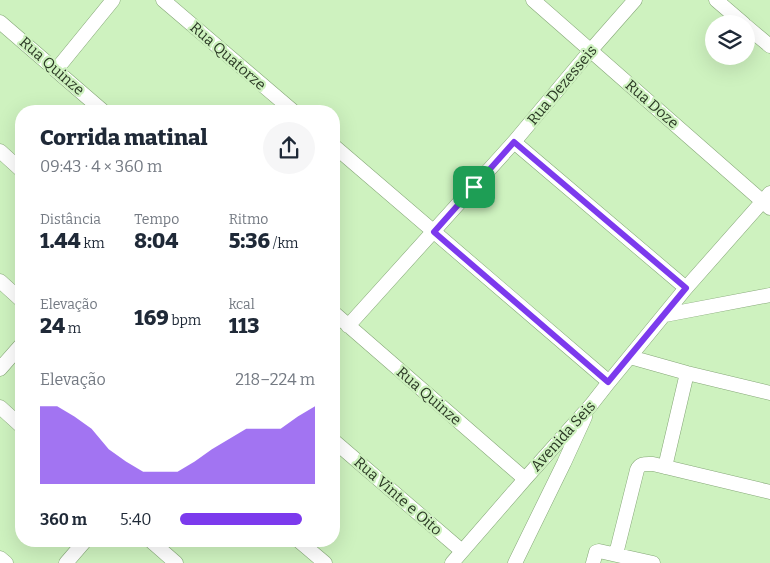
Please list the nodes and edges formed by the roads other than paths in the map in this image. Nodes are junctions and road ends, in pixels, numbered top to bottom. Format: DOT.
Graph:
graph roads {
  1 [pos="113,0"];
  2 [pos="163,0"];
  3 [pos="533,0"];
  4 [pos="635,0"];
  5 [pos="716,0"];
  6 [pos="733,15"];
  7 [pos="0,22"];
  8 [pos="755,33"];
  9 [pos="770,46"];
  10 [pos="591,50"];
  11 [pos="56,70"];
  12 [pos="96,105"];
  13 [pos="286,105"];
  14 [pos="514,142"];
  15 [pos="340,151"];
  16 [pos="0,152"];
  17 [pos="15,165"];
  18 [pos="768,201"];
  19 [pos="434,232"];
  20 [pos="0,282"];
  21 [pos="686,288"];
  22 [pos="15,295"];
  23 [pos="770,296"];
  24 [pos="665,315"];
  25 [pos="340,319"];
  26 [pos="348,326"];
  27 [pos="15,351"];
  28 [pos="630,357"];
  29 [pos="0,369"];
  30 [pos="687,373"];
  31 [pos="608,382"];
  32 [pos="770,393"];
  33 [pos="591,405"];
  34 [pos="0,407"];
  35 [pos="15,421"];
  36 [pos="340,446"];
  37 [pos="665,467"];
  38 [pos="525,479"];
  39 [pos="770,492"];
  40 [pos="80,547"];
  41 [pos="158,547"];
  42 [pos="307,547"];
  43 [pos="462,552"];
  44 [pos="616,554"];
  45 [pos="596,557"];
  46 [pos="0,558"];
  47 [pos="6,563"];
  48 [pos="66,563"];
  49 [pos="176,563"];
  50 [pos="325,563"];
  51 [pos="452,563"];
  52 [pos="515,563"];
  53 [pos="653,563"];
  1 -- 11 [label="street"];
  2 -- 13 [label="street, Rua Quatorze"];
  3 -- 10 [label="street, Rua Doze"];
  4 -- 10 [label="street, Rua Dezesseis"];
  5 -- 6 [label="street"];
  7 -- 11 [label="street, Rua Quinze"];
  8 -- 9 [label="street"];
  10 -- 14 [label="street, Rua Dezesseis"];
  10 -- 18 [label="street, Rua Doze"];
  11 -- 12 [label="street, Rua Quinze"];
  14 -- 19 [label="street, Rua Dezesseis"];
  14 -- 21 [label="street"];
  15 -- 19 [label="street"];
  16 -- 17 [label="street"];
  18 -- 21 [label="street, Avenida Seis"];
  19 -- 26 [label="street, Rua Dezesseis"];
  19 -- 31 [label="street"];
  20 -- 22 [label="street"];
  21 -- 24 [label="street, Avenida Seis"];
  23 -- 24 [label="street"];
  24 -- 28 [label="street, Avenida Seis"];
  25 -- 26 [label="street, Rua Quinze"];
  26 -- 38 [label="street, Rua Quinze"];
  27 -- 29 [label="street"];
  28 -- 30 [label="street"];
  28 -- 31 [label="street, Avenida Seis"];
  30 -- 32 [label="street"];
  30 -- 37 [label="street"];
  31 -- 33 [label="street, Avenida Seis"];
  33 -- 38 [label="street, Avenida Seis"];
  33 -- 52 [label="street"];
  34 -- 35 [label="street"];
  36 -- 43 [label="street, Rua Vinte e Oito"];
  37 -- 39 [label="street"];
  37 -- 44 [label="street"];
  38 -- 43 [label="street, Avenida Seis"];
  40 -- 48 [label="street"];
  41 -- 49 [label="street"];
  42 -- 50 [label="street"];
  43 -- 51 [label="street, Avenida Seis"];
  44 -- 45 [label="street"];
  44 -- 53 [label="street"];
  46 -- 47 [label="street"];
}
